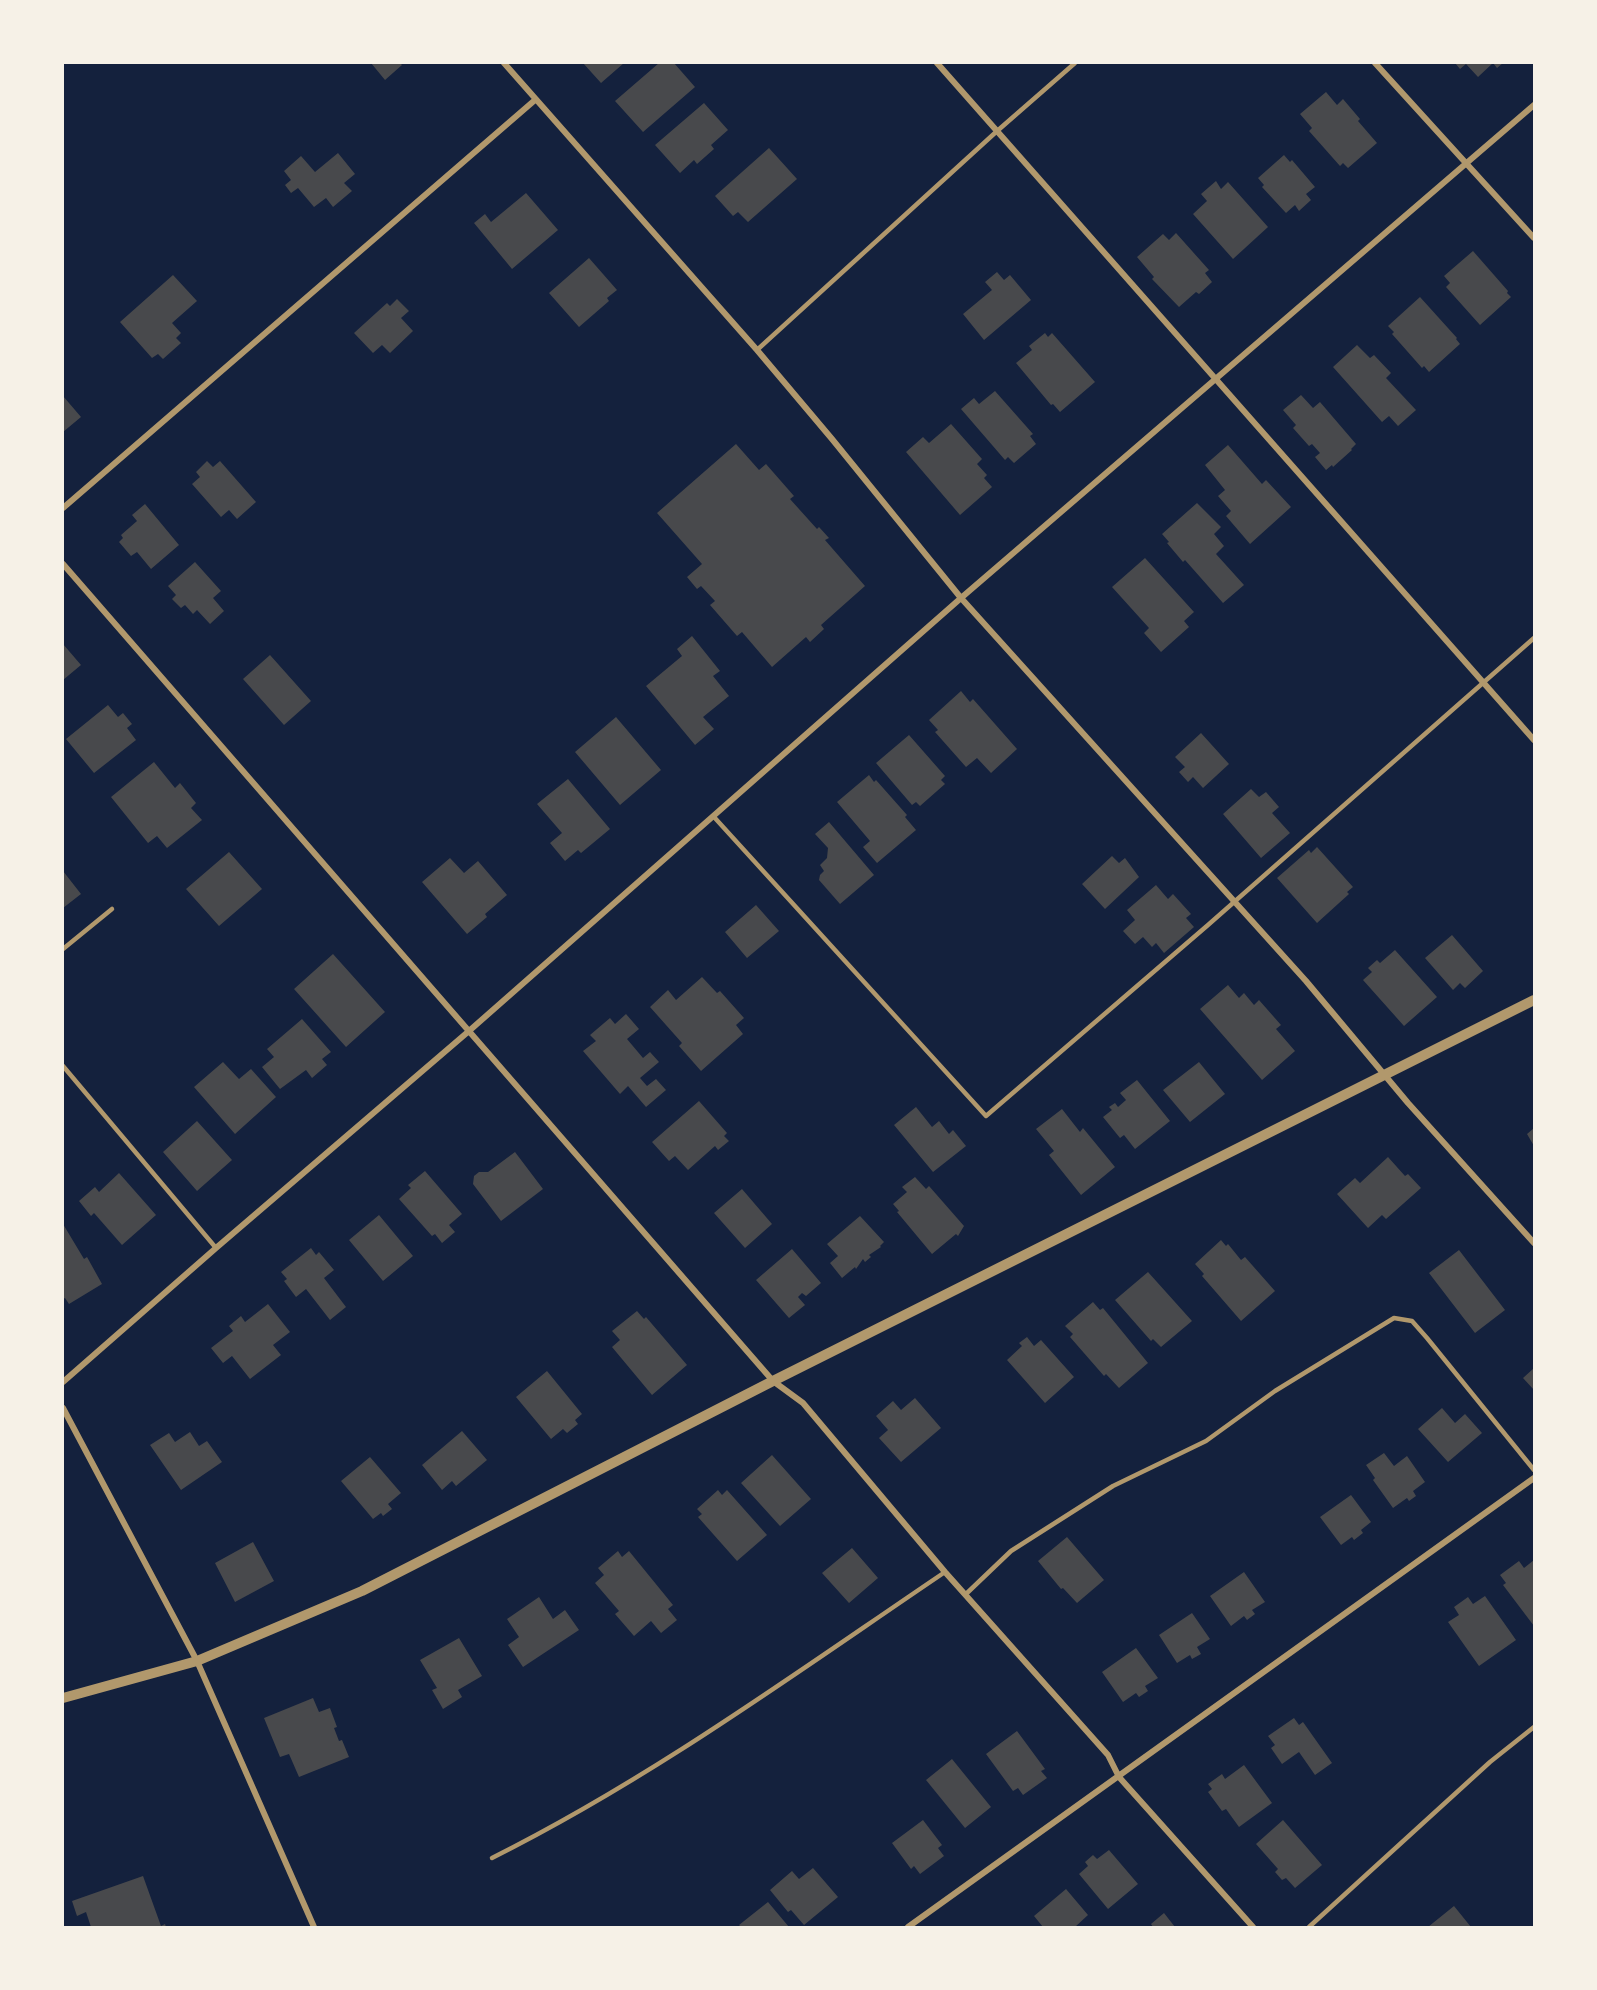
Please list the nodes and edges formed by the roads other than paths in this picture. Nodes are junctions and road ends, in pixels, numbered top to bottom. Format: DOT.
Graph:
graph roads {
  1 [pos="504,63"];
  2 [pos="937,63"];
  3 [pos="1075,63"];
  4 [pos="1376,63"];
  5 [pos="535,100"];
  6 [pos="1534,105"];
  7 [pos="996,132"];
  8 [pos="1467,164"];
  9 [pos="1534,238"];
  10 [pos="757,351"];
  11 [pos="1214,379"];
  12 [pos="63,508"];
  13 [pos="63,564"];
  14 [pos="961,598"];
  15 [pos="1534,638"];
  16 [pos="1483,683"];
  17 [pos="1534,740"];
  18 [pos="714,817"];
  19 [pos="1234,902"];
  20 [pos="112,909"];
  21 [pos="63,949"];
  22 [pos="1534,1000"];
  23 [pos="469,1031"];
  24 [pos="63,1066"];
  25 [pos="1384,1074"];
  26 [pos="1534,1243"];
  27 [pos="216,1248"];
  28 [pos="773,1381"];
  29 [pos="63,1382"];
  30 [pos="63,1408"];
  31 [pos="1534,1470"];
  32 [pos="1534,1478"];
  33 [pos="945,1572"];
  34 [pos="966,1594"];
  35 [pos="197,1661"];
  36 [pos="63,1698"];
  37 [pos="1534,1727"];
  38 [pos="1119,1777"];
  39 [pos="492,1858"];
  40 [pos="314,1927"];
  41 [pos="908,1927"];
  42 [pos="1253,1927"];
  43 [pos="1309,1927"];
  1 -- 5 [label="street"];
  2 -- 7 [label="street"];
  3 -- 7 [label="lane"];
  4 -- 8 [label="street"];
  5 -- 10 [label="street"];
  5 -- 12 [label="street"];
  6 -- 8 [label="street"];
  7 -- 10 [label="lane"];
  7 -- 11 [label="street"];
  8 -- 9 [label="street"];
  8 -- 11 [label="street"];
  10 -- 14 [label="street"];
  11 -- 14 [label="street"];
  11 -- 16 [label="street"];
  13 -- 23 [label="street"];
  14 -- 18 [label="street"];
  14 -- 19 [label="street"];
  15 -- 16 [label="lane"];
  16 -- 17 [label="street"];
  16 -- 19 [label="lane"];
  18 -- 19 [label="lane"];
  18 -- 23 [label="street"];
  19 -- 25 [label="street"];
  20 -- 21 [label="lane"];
  22 -- 25 [label="street"];
  23 -- 27 [label="street"];
  23 -- 28 [label="street"];
  24 -- 27 [label="lane"];
  25 -- 26 [label="street"];
  25 -- 28 [label="street"];
  27 -- 29 [label="street"];
  28 -- 33 [label="street"];
  28 -- 35 [label="street"];
  30 -- 35 [label="street"];
  31 -- 34 [label="lane"];
  32 -- 38 [label="street"];
  33 -- 34 [label="street"];
  33 -- 39 [label="lane"];
  34 -- 38 [label="street"];
  35 -- 36 [label="street"];
  35 -- 40 [label="street"];
  37 -- 43 [label="lane"];
  38 -- 41 [label="street"];
  38 -- 42 [label="street"];
}
